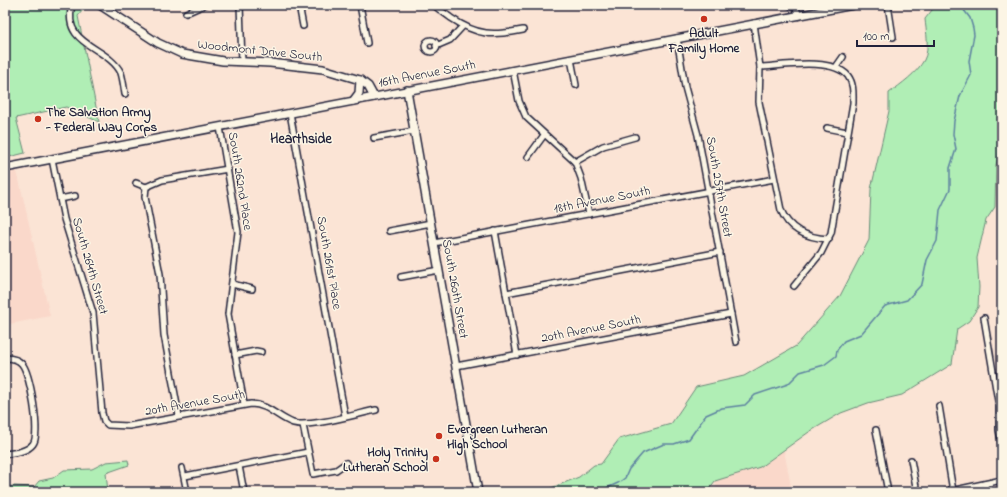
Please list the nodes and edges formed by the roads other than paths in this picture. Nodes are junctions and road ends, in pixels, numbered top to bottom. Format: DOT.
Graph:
graph roads {
  1 [pos="72,5"];
  2 [pos="100,5"];
  3 [pos="204,5"];
  4 [pos="240,5"];
  5 [pos="299,5"];
  6 [pos="360,5"];
  7 [pos="789,5"];
  8 [pos="853,5"];
  9 [pos="888,5"];
  10 [pos="436,6"];
  11 [pos="186,13"];
  12 [pos="799,16"];
  13 [pos="754,23"];
  14 [pos="303,26"];
  15 [pos="463,26"];
  16 [pos="523,30"];
  17 [pos="893,37"];
  18 [pos="677,38"];
  19 [pos="367,43"];
  20 [pos="436,46"];
  21 [pos="843,57"];
  22 [pos="571,58"];
  23 [pos="242,62"];
  24 [pos="760,67"];
  25 [pos="836,67"];
  26 [pos="513,70"];
  27 [pos="360,80"];
  28 [pos="576,85"];
  29 [pos="407,90"];
  30 [pos="125,94"];
  31 [pos="374,97"];
  32 [pos="353,101"];
  33 [pos="290,113"];
  34 [pos="220,126"];
  35 [pos="827,128"];
  36 [pos="414,131"];
  37 [pos="847,132"];
  38 [pos="544,135"];
  39 [pos="635,136"];
  40 [pos="374,138"];
  41 [pos="528,157"];
  42 [pos="52,159"];
  43 [pos="575,162"];
  44 [pos="5,168"];
  45 [pos="228,169"];
  46 [pos="774,179"];
  47 [pos="136,183"];
  48 [pos="146,187"];
  49 [pos="709,191"];
  50 [pos="75,196"];
  51 [pos="60,199"];
  52 [pos="588,214"];
  53 [pos="431,223"];
  54 [pos="389,231"];
  55 [pos="495,232"];
  56 [pos="829,239"];
  57 [pos="434,243"];
  58 [pos="720,252"];
  59 [pos="439,270"];
  60 [pos="401,277"];
  61 [pos="232,284"];
  62 [pos="794,286"];
  63 [pos="252,289"];
  64 [pos="506,293"];
  65 [pos="731,314"];
  66 [pos="984,318"];
  67 [pos="736,342"];
  68 [pos="261,352"];
  69 [pos="235,355"];
  70 [pos="517,355"];
  71 [pos="5,358"];
  72 [pos="456,366"];
  73 [pos="244,404"];
  74 [pos="939,406"];
  75 [pos="376,410"];
  76 [pos="178,416"];
  77 [pos="346,416"];
  78 [pos="108,425"];
  79 [pos="303,425"];
  80 [pos="876,430"];
  81 [pos="1002,446"];
  82 [pos="308,452"];
  83 [pos="5,454"];
  84 [pos="911,460"];
  85 [pos="346,463"];
  86 [pos="239,466"];
  87 [pos="182,468"];
  88 [pos="185,476"];
  89 [pos="1002,480"];
  90 [pos="985,484"];
  91 [pos="953,490"];
  92 [pos="187,492"];
  93 [pos="244,492"];
  94 [pos="478,492"];
  95 [pos="888,492"];
  96 [pos="917,492"];
  97 [pos="946,492"];
  98 [pos="986,492"];
  1 -- 30 [label="street"];
  2 -- 23 [label="main road, Woodmont Drive South"];
  3 -- 11 [label="street"];
  4 -- 23 [label="street"];
  5 -- 14 [label="street"];
  6 -- 19 [label="street"];
  7 -- 12 [label="street"];
  8 -- 12 [label="main road, 16th Avenue South"];
  9 -- 17 [label="street"];
  10 -- 15 [label="street"];
  12 -- 13 [label="main road, 16th Avenue South"];
  13 -- 18 [label="main road, 16th Avenue South"];
  13 -- 24 [label="street"];
  15 -- 16 [label="street"];
  15 -- 20 [label="street"];
  18 -- 22 [label="main road, 16th Avenue South"];
  18 -- 49 [label="street, South 257th Street"];
  21 -- 25 [label="street"];
  22 -- 26 [label="main road, 16th Avenue South"];
  22 -- 28 [label="street"];
  23 -- 27 [label="main road, Woodmont Drive South"];
  24 -- 25 [label="street"];
  24 -- 46 [label="street"];
  25 -- 37 [label="street"];
  26 -- 29 [label="main road, 16th Avenue South"];
  26 -- 38 [label="street"];
  27 -- 31 [label="main road"];
  27 -- 32 [label="main road"];
  29 -- 31 [label="main road, 16th Avenue South"];
  29 -- 36 [label="main road, South 260th Street"];
  31 -- 32 [label="main road, 16th Avenue South"];
  32 -- 33 [label="main road, 16th Avenue South"];
  33 -- 34 [label="main road, 16th Avenue South"];
  33 -- 77 [label="street, South 261st Place"];
  34 -- 42 [label="main road, 16th Avenue South"];
  34 -- 45 [label="street, South 262nd Place"];
  35 -- 37 [label="street"];
  36 -- 40 [label="street"];
  36 -- 53 [label="main road, South 260th Street"];
  37 -- 56 [label="street"];
  38 -- 41 [label="street"];
  38 -- 43 [label="street"];
  39 -- 43 [label="street"];
  42 -- 44 [label="main road, 16th Avenue South"];
  42 -- 51 [label="street, South 264th Street"];
  43 -- 52 [label="street"];
  45 -- 48 [label="street"];
  45 -- 61 [label="street, South 262nd Place"];
  46 -- 49 [label="street, 18th Avenue South"];
  46 -- 56 [label="street"];
  47 -- 48 [label="street"];
  48 -- 76 [label="street"];
  49 -- 52 [label="street, 18th Avenue South"];
  49 -- 58 [label="street, South 257th Street"];
  50 -- 51 [label="street"];
  51 -- 78 [label="street, South 264th Street"];
  52 -- 55 [label="street, 18th Avenue South"];
  53 -- 54 [label="street"];
  53 -- 57 [label="main road, South 260th Street"];
  55 -- 57 [label="street, 18th Avenue South"];
  55 -- 64 [label="street"];
  56 -- 62 [label="street"];
  57 -- 59 [label="main road, South 260th Street"];
  58 -- 64 [label="street"];
  58 -- 65 [label="street, South 257th Street"];
  59 -- 60 [label="street"];
  59 -- 72 [label="main road, South 260th Street"];
  61 -- 63 [label="street"];
  61 -- 69 [label="street, South 262nd Place"];
  64 -- 70 [label="street"];
  65 -- 67 [label="street, South 257th Street"];
  65 -- 70 [label="street, 20th Avenue South"];
  66 -- 81 [label="street"];
  68 -- 69 [label="street"];
  69 -- 73 [label="street, South 262nd Place"];
  70 -- 72 [label="street, 20th Avenue South"];
  71 -- 83 [label="street"];
  72 -- 94 [label="main road, South 260th Street"];
  73 -- 76 [label="street, 20th Avenue South"];
  73 -- 79 [label="street, 20th Avenue South"];
  74 -- 91 [label="street"];
  75 -- 77 [label="street"];
  76 -- 78 [label="street, 20th Avenue South"];
  77 -- 79 [label="street"];
  79 -- 82 [label="street"];
  80 -- 95 [label="street"];
  82 -- 85 [label="street"];
  82 -- 86 [label="street"];
  84 -- 96 [label="street"];
  86 -- 88 [label="street"];
  86 -- 93 [label="street"];
  87 -- 88 [label="street"];
  88 -- 92 [label="street"];
  89 -- 90 [label="street"];
  90 -- 91 [label="street"];
  90 -- 98 [label="street"];
  91 -- 97 [label="street"];
}
